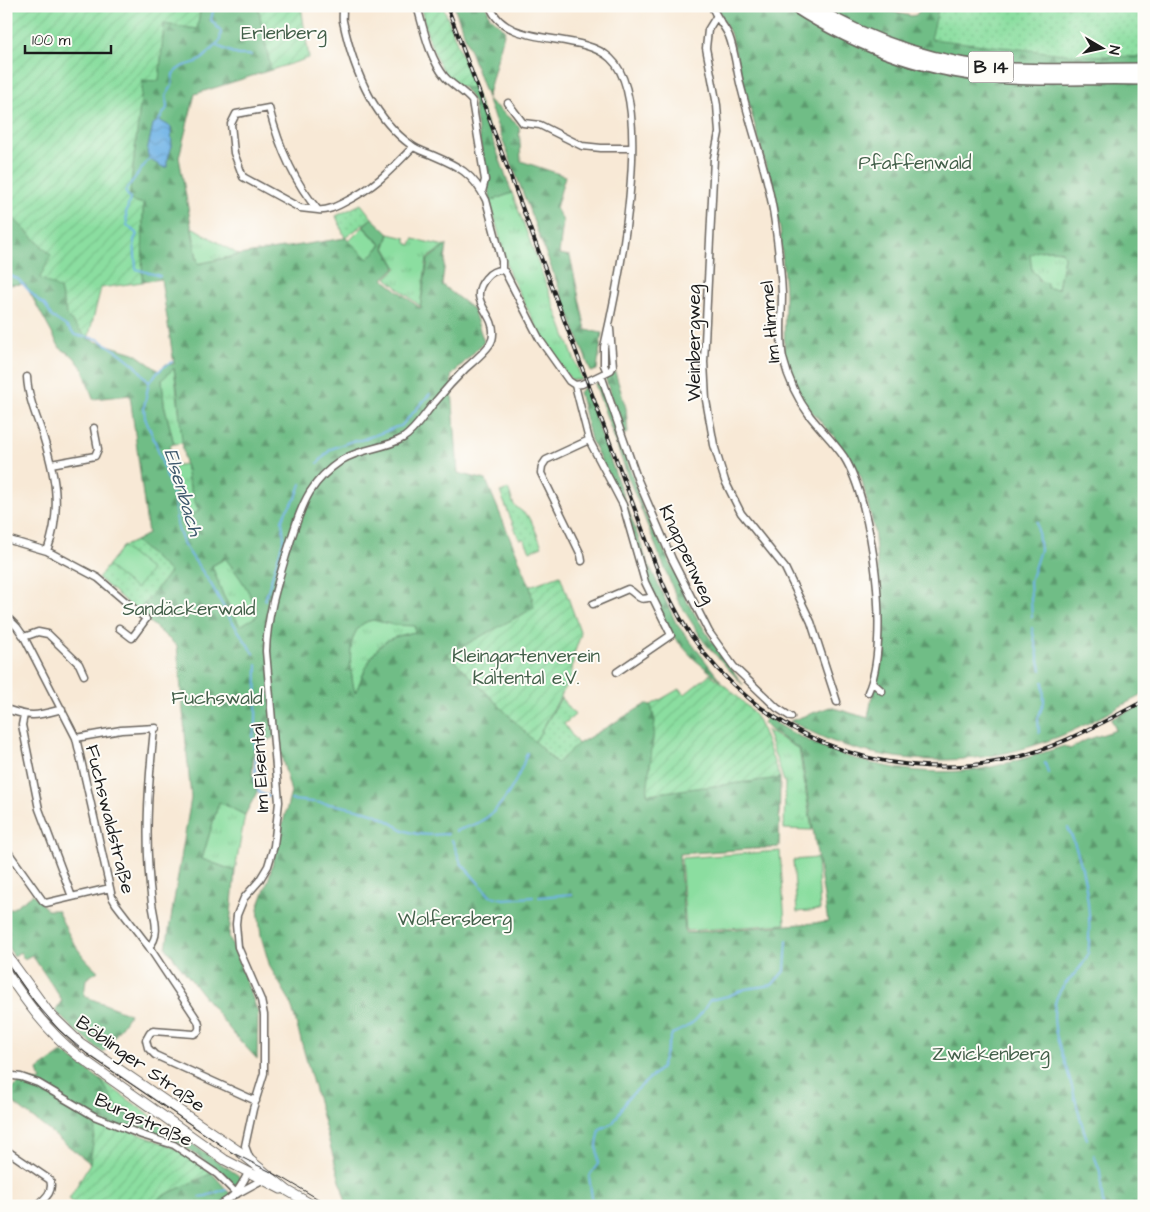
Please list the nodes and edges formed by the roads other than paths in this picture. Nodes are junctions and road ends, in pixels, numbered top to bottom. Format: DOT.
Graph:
graph roads {
  1 [pos="342,6"];
  2 [pos="417,6"];
  3 [pos="490,6"];
  4 [pos="712,6"];
  5 [pos="794,6"];
  6 [pos="810,6"];
  7 [pos="716,17"];
  8 [pos="1144,69"];
  9 [pos="1144,79"];
  10 [pos="508,102"];
  11 [pos="413,147"];
  12 [pos="632,148"];
  13 [pos="482,192"];
  14 [pos="318,210"];
  15 [pos="502,270"];
  16 [pos="604,374"];
  17 [pos="27,377"];
  18 [pos="575,385"];
  19 [pos="94,428"];
  20 [pos="590,440"];
  21 [pos="51,464"];
  22 [pos="6,539"];
  23 [pos="47,551"];
  24 [pos="582,561"];
  25 [pos="651,597"];
  26 [pos="593,604"];
  27 [pos="6,616"];
  28 [pos="119,628"];
  29 [pos="24,637"];
  30 [pos="617,672"];
  31 [pos="84,675"];
  32 [pos="873,683"];
  33 [pos="882,691"];
  34 [pos="868,692"];
  35 [pos="837,702"];
  36 [pos="6,709"];
  37 [pos="62,709"];
  38 [pos="24,715"];
  39 [pos="791,717"];
  40 [pos="76,738"];
  41 [pos="6,849"];
  42 [pos="110,888"];
  43 [pos="72,897"];
  44 [pos="149,947"];
  45 [pos="6,954"];
  46 [pos="6,972"];
  47 [pos="6,1075"];
  48 [pos="256,1101"];
  49 [pos="6,1150"];
  50 [pos="244,1150"];
  51 [pos="240,1168"];
  52 [pos="248,1173"];
  53 [pos="262,1180"];
  54 [pos="275,1180"];
  55 [pos="288,1191"];
  56 [pos="237,1194"];
  57 [pos="38,1206"];
  58 [pos="218,1206"];
  59 [pos="314,1206"];
  1 -- 11 [label="street"];
  2 -- 13 [label="street"];
  3 -- 12 [label="street"];
  4 -- 7 [label="street, Im Himmel"];
  5 -- 9 [label="highway, B 14"];
  6 -- 8 [label="highway, B 14"];
  7 -- 32 [label="street, Im Himmel"];
  7 -- 35 [label="street, Weinbergweg"];
  10 -- 12 [label="street"];
  11 -- 13 [label="street"];
  11 -- 14 [label="street"];
  12 -- 16 [label="street"];
  13 -- 15 [label="street"];
  14 -- 14 [label="street"];
  15 -- 18 [label="street"];
  15 -- 48 [label="street, Im Elsental"];
  16 -- 18 [label="street"];
  16 -- 39 [label="street, Knappenweg"];
  17 -- 21 [label="street"];
  18 -- 20 [label="street"];
  19 -- 21 [label="street"];
  20 -- 24 [label="street"];
  20 -- 25 [label="street"];
  21 -- 23 [label="street"];
  22 -- 23 [label="street"];
  23 -- 28 [label="street"];
  25 -- 26 [label="street"];
  25 -- 30 [label="street"];
  27 -- 29 [label="street, Fuchswaldstraße"];
  29 -- 31 [label="street"];
  29 -- 37 [label="street, Fuchswaldstraße"];
  32 -- 33 [label="street"];
  32 -- 34 [label="street, Im Himmel"];
  36 -- 38 [label="street"];
  37 -- 38 [label="street"];
  37 -- 40 [label="street, Fuchswaldstraße"];
  38 -- 43 [label="street"];
  40 -- 42 [label="street, Fuchswaldstraße"];
  40 -- 44 [label="street"];
  41 -- 43 [label="street"];
  42 -- 43 [label="street"];
  42 -- 44 [label="street, Fuchswaldstraße"];
  44 -- 48 [label="street, Fuchswaldstraße"];
  45 -- 50 [label="main road, Böblinger Straße"];
  46 -- 51 [label="main road, Böblinger Straße"];
  47 -- 56 [label="street, Burgstraße"];
  48 -- 50 [label="street"];
  49 -- 57 [label="street"];
  50 -- 51 [label="street"];
  50 -- 54 [label="main road, Böblinger Straße"];
  51 -- 52 [label="main road, Böblinger Straße"];
  52 -- 53 [label="main road, Böblinger Straße"];
  52 -- 54 [label="street, Böblinger Straße"];
  52 -- 56 [label="street"];
  53 -- 55 [label="main road, Böblinger Straße"];
  53 -- 56 [label="street"];
  54 -- 55 [label="main road, Böblinger Straße"];
  55 -- 59 [label="main road, Böblinger Straße"];
  56 -- 58 [label="street"];
}
